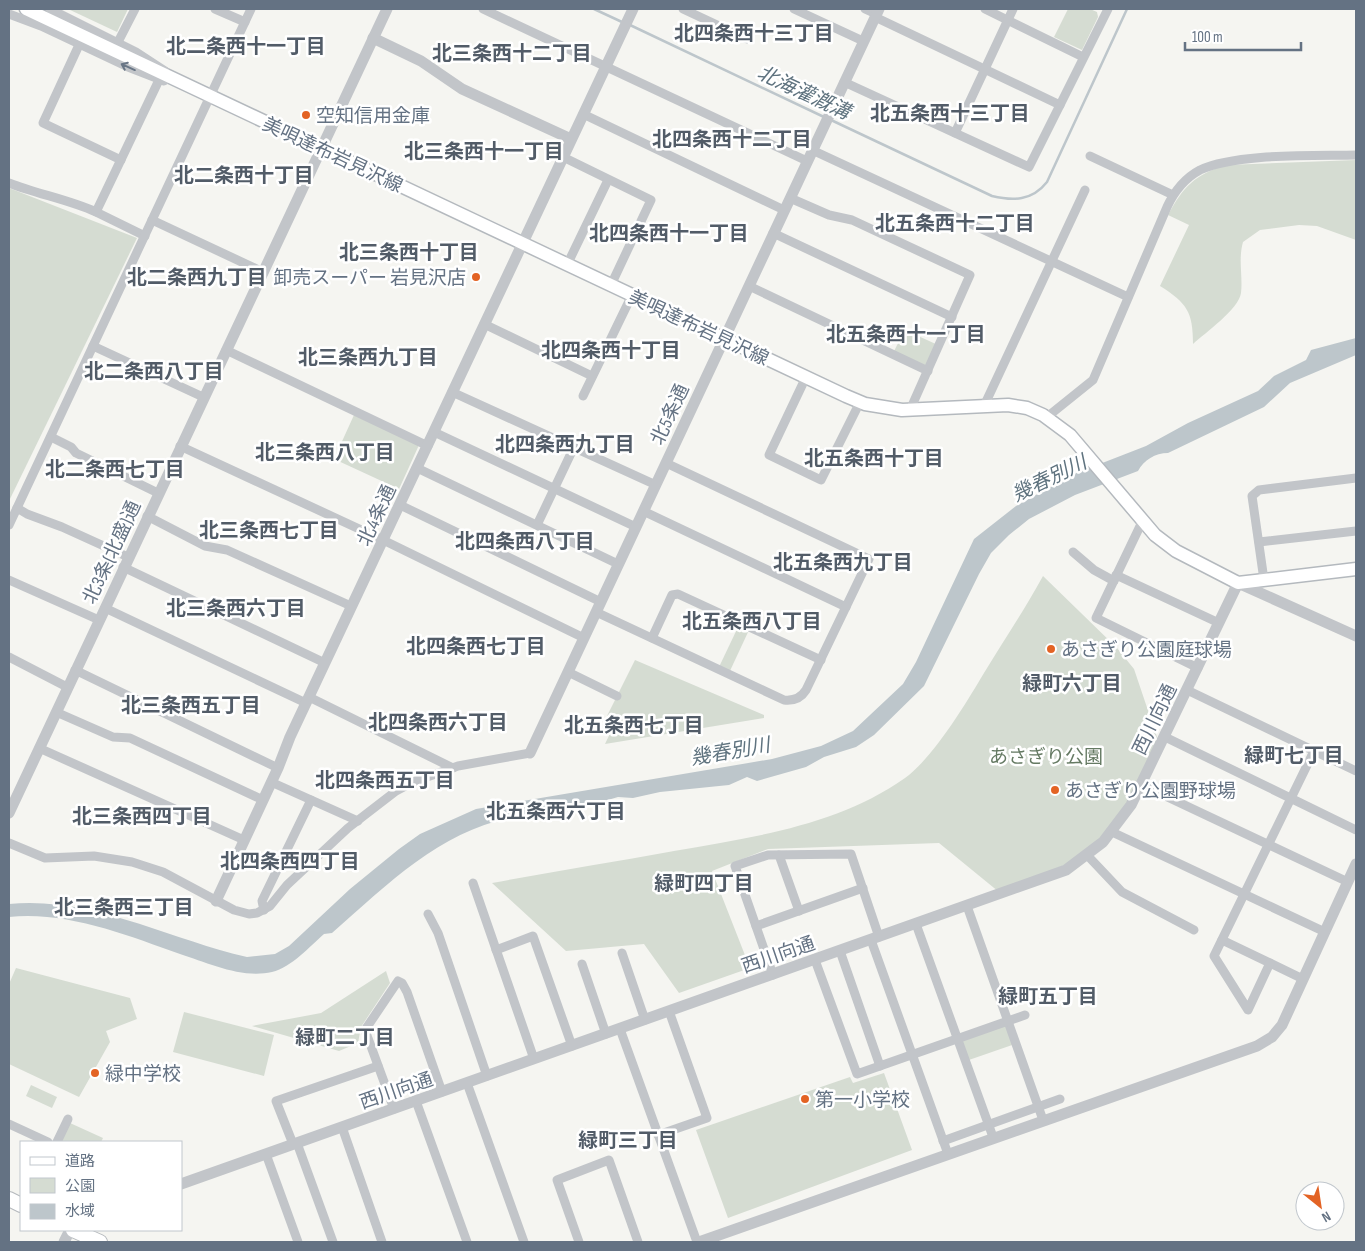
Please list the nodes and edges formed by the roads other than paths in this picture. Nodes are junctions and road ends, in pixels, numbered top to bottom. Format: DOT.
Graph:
graph roads {
  1 [pos="26,9"];
  2 [pos="50,9"];
  3 [pos="134,9"];
  4 [pos="215,9"];
  5 [pos="251,9"];
  6 [pos="387,9"];
  7 [pos="483,9"];
  8 [pos="633,9"];
  9 [pos="683,9"];
  10 [pos="794,9"];
  11 [pos="865,9"];
  12 [pos="985,9"];
  13 [pos="1013,9"];
  14 [pos="1105,10"];
  15 [pos="877,13"];
  16 [pos="9,14"];
  17 [pos="1007,20"];
  18 [pos="245,22"];
  19 [pos="373,38"];
  20 [pos="747,39"];
  21 [pos="863,41"];
  22 [pos="118,42"];
  23 [pos="79,45"];
  24 [pos="1083,57"];
  25 [pos="605,65"];
  26 [pos="984,69"];
  27 [pos="159,80"];
  28 [pos="174,80"];
  29 [pos="844,82"];
  30 [pos="210,96"];
  31 [pos="1060,105"];
  32 [pos="583,114"];
  33 [pos="954,133"];
  34 [pos="571,139"];
  35 [pos="320,148"];
  36 [pos="1356,155"];
  37 [pos="562,156"];
  38 [pos="810,156"];
  39 [pos="1090,156"];
  40 [pos="121,160"];
  41 [pos="608,180"];
  42 [pos="9,184"];
  43 [pos="1085,190"];
  44 [pos="1173,195"];
  45 [pos="790,198"];
  46 [pos="784,210"];
  47 [pos="96,212"];
  48 [pos="152,220"];
  49 [pos="773,233"];
  50 [pos="145,236"];
  51 [pos="522,243"];
  52 [pos="1050,261"];
  53 [pos="568,265"];
  54 [pos="263,272"];
  55 [pos="611,285"];
  56 [pos="749,286"];
  57 [pos="632,295"];
  58 [pos="1128,297"];
  59 [pos="952,317"];
  60 [pos="484,324"];
  61 [pos="724,339"];
  62 [pos="93,346"];
  63 [pos="226,350"];
  64 [pos="928,371"];
  65 [pos="592,376"];
  66 [pos="806,377"];
  67 [pos="452,392"];
  68 [pos="583,396"];
  69 [pos="203,397"];
  70 [pos="860,402"];
  71 [pos="984,406"];
  72 [pos="910,410"];
  73 [pos="1047,417"];
  74 [pos="434,432"];
  75 [pos="51,437"];
  76 [pos="180,446"];
  77 [pos="428,446"];
  78 [pos="574,447"];
  79 [pos="666,463"];
  80 [pos="418,468"];
  81 [pos="1356,478"];
  82 [pos="656,485"];
  83 [pos="555,489"];
  84 [pos="158,493"];
  85 [pos="400,505"];
  86 [pos="17,508"];
  87 [pos="643,511"];
  88 [pos="147,516"];
  89 [pos="1142,522"];
  90 [pos="9,525"];
  91 [pos="537,525"];
  92 [pos="636,527"];
  93 [pos="1356,531"];
  94 [pos="383,540"];
  95 [pos="1259,542"];
  96 [pos="1073,552"];
  97 [pos="126,562"];
  98 [pos="618,564"];
  99 [pos="1356,569"];
  100 [pos="1115,578"];
  101 [pos="9,580"];
  102 [pos="1264,580"];
  103 [pos="1238,583"];
  104 [pos="352,606"];
  105 [pos="598,607"];
  106 [pos="846,607"];
  107 [pos="104,608"];
  108 [pos="99,620"];
  109 [pos="1219,623"];
  110 [pos="1356,636"];
  111 [pos="584,638"];
  112 [pos="652,638"];
  113 [pos="9,657"];
  114 [pos="821,660"];
  115 [pos="325,662"];
  116 [pos="1198,668"];
  117 [pos="75,670"];
  118 [pos="568,672"];
  119 [pos="67,687"];
  120 [pos="1188,690"];
  121 [pos="617,696"];
  122 [pos="307,700"];
  123 [pos="56,712"];
  124 [pos="1165,737"];
  125 [pos="39,748"];
  126 [pos="1314,750"];
  127 [pos="530,753"];
  128 [pos="278,768"];
  129 [pos="453,768"];
  130 [pos="1356,771"];
  131 [pos="271,782"];
  132 [pos="1142,785"];
  133 [pos="1291,798"];
  134 [pos="263,800"];
  135 [pos="311,800"];
  136 [pos="9,813"];
  137 [pos="358,821"];
  138 [pos="1356,830"];
  139 [pos="1112,832"];
  140 [pos="244,840"];
  141 [pos="9,844"];
  142 [pos="1268,844"];
  143 [pos="779,855"];
  144 [pos="1087,856"];
  145 [pos="1356,864"];
  146 [pos="1348,882"];
  147 [pos="473,883"];
  148 [pos="863,888"];
  149 [pos="1244,894"];
  150 [pos="216,901"];
  151 [pos="967,906"];
  152 [pos="264,910"];
  153 [pos="799,911"];
  154 [pos="428,914"];
  155 [pos="916,924"];
  156 [pos="756,926"];
  157 [pos="1194,930"];
  158 [pos="1325,932"];
  159 [pos="875,938"];
  160 [pos="1222,940"];
  161 [pos="496,950"];
  162 [pos="840,951"];
  163 [pos="622,953"];
  164 [pos="815,960"];
  165 [pos="1270,963"];
  166 [pos="582,964"];
  167 [pos="773,975"];
  168 [pos="1303,979"];
  169 [pos="669,1011"];
  170 [pos="1025,1015"];
  171 [pos="645,1020"];
  172 [pos="1008,1021"];
  173 [pos="620,1029"];
  174 [pos="606,1034"];
  175 [pos="957,1039"];
  176 [pos="572,1046"];
  177 [pos="912,1054"];
  178 [pos="534,1059"];
  179 [pos="378,1066"];
  180 [pos="880,1066"];
  181 [pos="487,1076"];
  182 [pos="467,1083"];
  183 [pos="442,1092"];
  184 [pos="1060,1100"];
  185 [pos="416,1101"];
  186 [pos="1038,1106"];
  187 [pos="394,1109"];
  188 [pos="68,1119"];
  189 [pos="1044,1120"];
  190 [pos="9,1124"];
  191 [pos="988,1124"];
  192 [pos="342,1127"];
  193 [pos="658,1135"];
  194 [pos="993,1138"];
  195 [pos="46,1141"];
  196 [pos="57,1141"];
  197 [pos="943,1141"];
  198 [pos="295,1144"];
  199 [pos="266,1154"];
  200 [pos="948,1154"];
  201 [pos="182,1184"];
  202 [pos="70,1231"];
  203 [pos="73,1231"];
  204 [pos="64,1242"];
  205 [pos="100,1242"];
  206 [pos="298,1242"];
  207 [pos="333,1242"];
  208 [pos="382,1242"];
  209 [pos="467,1242"];
  210 [pos="524,1242"];
  211 [pos="579,1242"];
  212 [pos="638,1242"];
  213 [pos="698,1242"];
  1 -- 28 [label="main road, 美唄達布岩見沢線"];
  2 -- 22 [label="street"];
  3 -- 22 [label="street"];
  4 -- 18 [label="street"];
  5 -- 18 [label="street"];
  6 -- 19 [label="street, 北3条(北盛)通"];
  7 -- 25 [label="street"];
  8 -- 25 [label="street, 北4条通"];
  9 -- 20 [label="street"];
  10 -- 21 [label="street"];
  11 -- 15 [label="street"];
  12 -- 17 [label="street"];
  13 -- 17 [label="street"];
  14 -- 24 [label="street"];
  15 -- 21 [label="street, 北5条通"];
  15 -- 26 [label="street"];
  16 -- 23 [label="street"];
  17 -- 24 [label="street"];
  17 -- 26 [label="street"];
  18 -- 30 [label="street"];
  19 -- 34 [label="street"];
  19 -- 35 [label="street, 北3条(北盛)通"];
  21 -- 29 [label="street, 北5条通"];
  22 -- 28 [label="street"];
  27 -- 23 [label="street, one-way"];
  23 -- 40 [label="street"];
  24 -- 31 [label="street"];
  25 -- 32 [label="street, 北4条通"];
  25 -- 38 [label="street"];
  26 -- 31 [label="street"];
  26 -- 33 [label="street"];
  27 -- 28 [label="street"];
  27 -- 40 [label="street"];
  28 -- 30 [label="main road, 美唄達布岩見沢線"];
  29 -- 33 [label="street"];
  29 -- 38 [label="street, 北5条通"];
  30 -- 35 [label="main road, 美唄達布岩見沢線"];
  30 -- 48 [label="street"];
  31 -- 33 [label="street"];
  32 -- 34 [label="street, 北4条通"];
  32 -- 46 [label="street"];
  34 -- 37 [label="street, 北4条通"];
  35 -- 51 [label="main road, 美唄達布岩見沢線"];
  35 -- 54 [label="street, 北3条(北盛)通"];
  36 -- 44 [label="street"];
  37 -- 41 [label="street"];
  37 -- 51 [label="street, 北4条通"];
  38 -- 45 [label="street, 北5条通"];
  38 -- 52 [label="street"];
  39 -- 44 [label="street"];
  40 -- 47 [label="street"];
  41 -- 53 [label="street"];
  41 -- 55 [label="street"];
  42 -- 47 [label="street"];
  43 -- 52 [label="street"];
  44 -- 58 [label="street"];
  45 -- 46 [label="street, 北5条通"];
  45 -- 59 [label="street"];
  46 -- 49 [label="street, 北5条通"];
  47 -- 50 [label="street"];
  48 -- 50 [label="street"];
  48 -- 54 [label="street"];
  49 -- 56 [label="street, 北5条通"];
  49 -- 59 [label="street"];
  50 -- 62 [label="street"];
  51 -- 53 [label="main road, 美唄達布岩見沢線"];
  51 -- 60 [label="street, 北4条通"];
  52 -- 58 [label="street"];
  52 -- 71 [label="street"];
  53 -- 55 [label="main road, 美唄達布岩見沢線"];
  54 -- 63 [label="street, 北3条(北盛)通"];
  55 -- 57 [label="main road, 美唄達布岩見沢線"];
  56 -- 61 [label="street, 北5条通"];
  56 -- 64 [label="street"];
  57 -- 61 [label="main road, 美唄達布岩見沢線"];
  57 -- 65 [label="street"];
  58 -- 73 [label="street"];
  59 -- 64 [label="street"];
  60 -- 65 [label="street"];
  60 -- 67 [label="street, 北4条通"];
  61 -- 66 [label="main road, 美唄達布岩見沢線"];
  61 -- 79 [label="street, 北5条通"];
  62 -- 69 [label="street"];
  62 -- 75 [label="street"];
  63 -- 69 [label="street, 北3条(北盛)通"];
  63 -- 77 [label="street"];
  64 -- 72 [label="street"];
  65 -- 68 [label="street"];
  66 -- 70 [label="main road, 美唄達布岩見沢線"];
  66 -- 70 [label="street"];
  67 -- 74 [label="street, 北4条通"];
  67 -- 78 [label="street"];
  69 -- 76 [label="street, 北3条(北盛)通"];
  70 -- 72 [label="main road, 美唄達布岩見沢線"];
  71 -- 72 [label="main road, 美唄達布岩見沢線"];
  71 -- 73 [label="main road, 美唄達布岩見沢線"];
  73 -- 89 [label="main road, 美唄達布岩見沢線"];
  74 -- 77 [label="street, 北4条通"];
  74 -- 83 [label="street"];
  75 -- 84 [label="street"];
  75 -- 86 [label="street"];
  76 -- 84 [label="street, 北3条(北盛)通"];
  76 -- 94 [label="street"];
  77 -- 80 [label="street, 北4条通"];
  78 -- 82 [label="street"];
  78 -- 83 [label="street"];
  79 -- 82 [label="street, 北5条通"];
  79 -- 106 [label="street"];
  80 -- 85 [label="street, 北4条通"];
  80 -- 91 [label="street"];
  81 -- 95 [label="street"];
  82 -- 87 [label="street, 北5条通"];
  83 -- 91 [label="street"];
  83 -- 92 [label="street"];
  84 -- 88 [label="street, 北3条(北盛)通"];
  85 -- 94 [label="street, 北4条通"];
  85 -- 105 [label="street"];
  86 -- 90 [label="street"];
  86 -- 97 [label="street"];
  87 -- 92 [label="street, 北5条通"];
  87 -- 106 [label="street"];
  88 -- 97 [label="street, 北3条(北盛)通"];
  88 -- 104 [label="street"];
  89 -- 100 [label="street"];
  89 -- 103 [label="main road, 美唄達布岩見沢線"];
  91 -- 98 [label="street"];
  92 -- 98 [label="street, 北5条通"];
  93 -- 95 [label="street"];
  94 -- 104 [label="street, 北4条通"];
  94 -- 111 [label="street"];
  95 -- 102 [label="street"];
  96 -- 100 [label="street"];
  97 -- 107 [label="street, 北3条(北盛)通"];
  97 -- 115 [label="street"];
  98 -- 105 [label="street, 北5条通"];
  99 -- 102 [label="main road"];
  100 -- 109 [label="street"];
  100 -- 116 [label="street"];
  101 -- 108 [label="street"];
  102 -- 103 [label="main road"];
  103 -- 109 [label="street, 西川向通"];
  103 -- 110 [label="street"];
  104 -- 115 [label="street, 北4条通"];
  105 -- 111 [label="street, 北5条通"];
  105 -- 112 [label="street"];
  106 -- 114 [label="street"];
  107 -- 108 [label="street, 北3条(北盛)通"];
  107 -- 122 [label="street"];
  108 -- 117 [label="street, 北3条(北盛)通"];
  109 -- 116 [label="street, 西川向通"];
  111 -- 118 [label="street, 北5条通"];
  112 -- 114 [label="street"];
  112 -- 114 [label="street"];
  113 -- 119 [label="street"];
  115 -- 122 [label="street, 北4条通"];
  116 -- 120 [label="street, 西川向通"];
  117 -- 119 [label="street, 北3条(北盛)通"];
  117 -- 128 [label="street"];
  118 -- 121 [label="street"];
  118 -- 127 [label="street, 北5条通"];
  119 -- 123 [label="street, 北3条(北盛)通"];
  120 -- 124 [label="street, 西川向通"];
  120 -- 126 [label="street"];
  122 -- 128 [label="street, 北4条通"];
  122 -- 129 [label="street"];
  123 -- 125 [label="street, 北3条(北盛)通"];
  123 -- 134 [label="street"];
  124 -- 132 [label="street, 西川向通"];
  124 -- 133 [label="street"];
  125 -- 136 [label="street, 北3条(北盛)通"];
  125 -- 140 [label="street"];
  126 -- 130 [label="street"];
  126 -- 133 [label="street"];
  127 -- 129 [label="street"];
  128 -- 131 [label="street, 北4条通"];
  129 -- 137 [label="street"];
  131 -- 134 [label="street, 北4条通"];
  131 -- 135 [label="street"];
  132 -- 139 [label="street, 西川向通"];
  132 -- 142 [label="street"];
  133 -- 138 [label="street"];
  133 -- 142 [label="street"];
  134 -- 140 [label="street, 北4条通"];
  135 -- 137 [label="street"];
  135 -- 152 [label="street"];
  137 -- 152 [label="street"];
  139 -- 144 [label="street, 西川向通"];
  139 -- 149 [label="street"];
  140 -- 150 [label="street, 北4条通"];
  141 -- 150 [label="street"];
  142 -- 146 [label="street"];
  142 -- 149 [label="street"];
  143 -- 148 [label="street"];
  143 -- 153 [label="street"];
  143 -- 156 [label="street"];
  144 -- 151 [label="street, 西川向通"];
  144 -- 157 [label="street"];
  145 -- 146 [label="street"];
  146 -- 158 [label="street"];
  147 -- 161 [label="street"];
  148 -- 153 [label="street"];
  148 -- 159 [label="street"];
  149 -- 158 [label="street"];
  149 -- 160 [label="street"];
  150 -- 152 [label="street"];
  151 -- 155 [label="street, 西川向通"];
  151 -- 172 [label="street"];
  153 -- 156 [label="street"];
  154 -- 181 [label="street"];
  155 -- 159 [label="street, 西川向通"];
  155 -- 175 [label="street"];
  156 -- 167 [label="street"];
  158 -- 168 [label="street"];
  159 -- 162 [label="street, 西川向通"];
  159 -- 177 [label="street"];
  160 -- 165 [label="street"];
  160 -- 165 [label="street"];
  161 -- 176 [label="street"];
  161 -- 178 [label="street"];
  162 -- 164 [label="street, 西川向通"];
  162 -- 180 [label="street"];
  163 -- 171 [label="street"];
  164 -- 167 [label="street, 西川向通"];
  164 -- 180 [label="street"];
  165 -- 168 [label="street"];
  166 -- 174 [label="street"];
  167 -- 169 [label="street, 西川向通"];
  168 -- 189 [label="street"];
  169 -- 171 [label="street, 西川向通"];
  169 -- 193 [label="street"];
  170 -- 172 [label="street"];
  171 -- 173 [label="street, 西川向通"];
  172 -- 175 [label="street"];
  172 -- 186 [label="street"];
  173 -- 174 [label="street, 西川向通"];
  173 -- 193 [label="street"];
  174 -- 176 [label="street, 西川向通"];
  175 -- 177 [label="street"];
  175 -- 191 [label="street"];
  176 -- 178 [label="street, 西川向通"];
  177 -- 180 [label="street"];
  177 -- 197 [label="street"];
  178 -- 181 [label="street, 西川向通"];
  179 -- 183 [label="street"];
  179 -- 187 [label="street"];
  179 -- 198 [label="street"];
  181 -- 182 [label="street, 西川向通"];
  182 -- 183 [label="street, 西川向通"];
  182 -- 210 [label="street"];
  183 -- 185 [label="street, 西川向通"];
  184 -- 186 [label="street"];
  185 -- 187 [label="street, 西川向通"];
  185 -- 209 [label="street"];
  186 -- 189 [label="street"];
  186 -- 191 [label="street"];
  187 -- 192 [label="street, 西川向通"];
  188 -- 196 [label="street"];
  189 -- 194 [label="street"];
  190 -- 195 [label="street"];
  191 -- 194 [label="street"];
  191 -- 197 [label="street"];
  192 -- 198 [label="street, 西川向通"];
  192 -- 208 [label="street"];
  193 -- 213 [label="street"];
  194 -- 200 [label="street"];
  197 -- 200 [label="street"];
  198 -- 199 [label="street, 西川向通"];
  198 -- 207 [label="street"];
  199 -- 201 [label="street, 西川向通"];
  199 -- 206 [label="street"];
  200 -- 213 [label="street"];
  202 -- 204 [label="street"];
  203 -- 205 [label="main road"];
  211 -- 212 [label="street"];
}
